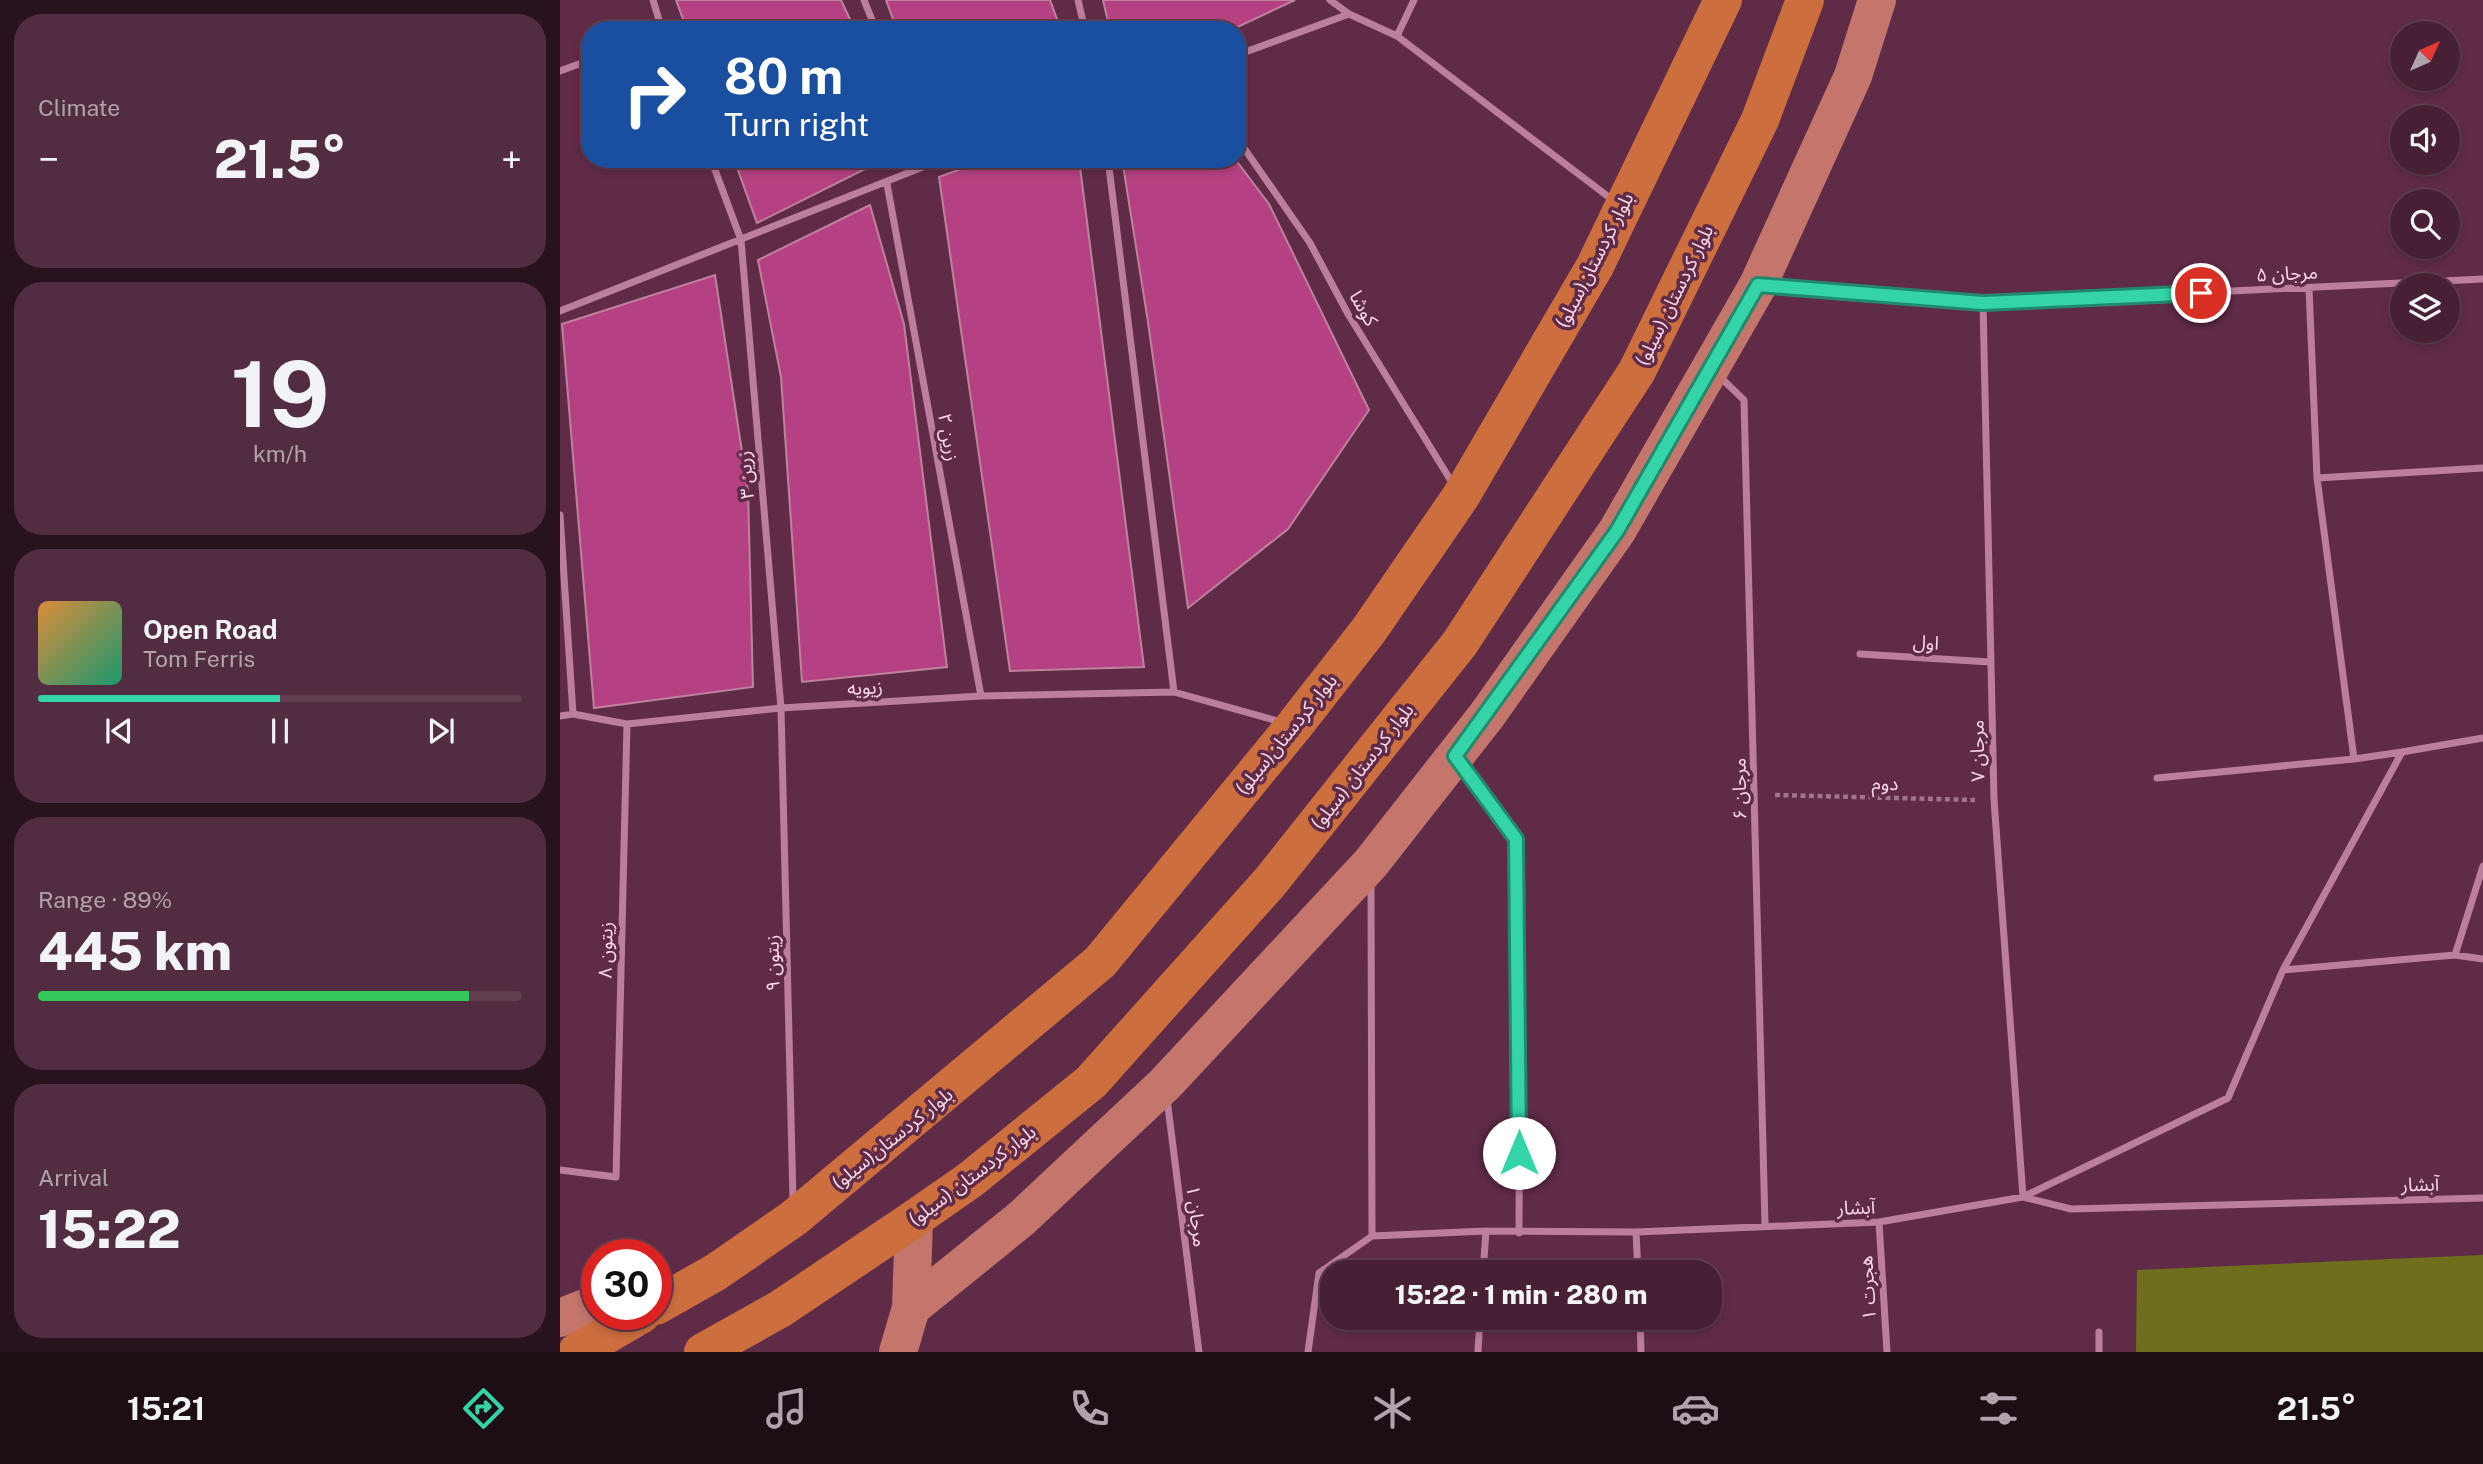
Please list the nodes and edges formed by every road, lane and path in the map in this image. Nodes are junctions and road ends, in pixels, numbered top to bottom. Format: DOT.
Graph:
graph roads {
  1 [pos="653,0"];
  2 [pos="864,0"];
  3 [pos="1078,0"];
  4 [pos="1330,0"];
  5 [pos="1414,0"];
  6 [pos="1723,0"];
  7 [pos="1805,0"];
  8 [pos="1877,0"];
  9 [pos="1349,14"];
  10 [pos="659,21"];
  11 [pos="872,21"];
  12 [pos="1082,21"];
  13 [pos="1396,36"];
  14 [pos="1246,52"];
  15 [pos="581,63"];
  16 [pos="560,71"];
  17 [pos="1246,151"];
  18 [pos="714,168"];
  19 [pos="918,168"];
  20 [pos="1109,168"];
  21 [pos="887,184"];
  22 [pos="1622,206"];
  23 [pos="741,240"];
  24 [pos="2483,279"];
  25 [pos="1758,285"];
  26 [pos="2309,288"];
  27 [pos="1983,303"];
  28 [pos="560,311"];
  29 [pos="1710,367"];
  30 [pos="2483,468"];
  31 [pos="2317,478"];
  32 [pos="1461,496"];
  33 [pos="560,515"];
  34 [pos="1860,654"];
  35 [pos="1990,662"];
  36 [pos="1174,692"];
  37 [pos="981,696"];
  38 [pos="781,708"];
  39 [pos="573,714"];
  40 [pos="560,716"];
  41 [pos="627,724"];
  42 [pos="1294,726"];
  43 [pos="2483,738"];
  44 [pos="2402,752"];
  45 [pos="1455,756"];
  46 [pos="2354,759"];
  47 [pos="2157,778"];
  48 [pos="1775,795"];
  49 [pos="1994,800"];
  50 [pos="1371,863"];
  51 [pos="2483,866"];
  52 [pos="2455,955"];
  53 [pos="2483,959"];
  54 [pos="2283,970"];
  55 [pos="1165,1084"];
  56 [pos="560,1170"];
  57 [pos="2023,1197"];
  58 [pos="2483,1198"];
  59 [pos="794,1218"];
  60 [pos="914,1219"];
  61 [pos="1879,1222"];
  62 [pos="1765,1225"];
  63 [pos="1486,1231"];
  64 [pos="1636,1232"];
  65 [pos="1519,1233"];
  66 [pos="1372,1236"];
  67 [pos="1484,1260"];
  68 [pos="1637,1260"];
  69 [pos="716,1272"];
  70 [pos="672,1283"];
  71 [pos="672,1297"];
  72 [pos="911,1308"];
  73 [pos="581,1309"];
  74 [pos="560,1318"];
  75 [pos="614,1330"];
  76 [pos="1479,1330"];
  77 [pos="1640,1330"];
  78 [pos="2099,1332"];
  79 [pos="576,1352"];
  80 [pos="703,1352"];
  81 [pos="898,1352"];
  82 [pos="1199,1352"];
  83 [pos="1308,1352"];
  84 [pos="1478,1352"];
  85 [pos="1641,1352"];
  86 [pos="1887,1352"];
  87 [pos="2099,1352"];
  1 -- 10 [label="street"];
  2 -- 11 [label="street"];
  3 -- 12 [label="street"];
  4 -- 9 [label="street"];
  5 -- 13 [label="street"];
  6 -- 22 [label="main road, بلوار کردستان(سیلو)"];
  7 -- 60 [label="main road, بلوار کردستان (سیلو)"];
  8 -- 25 [label="street"];
  9 -- 13 [label="street"];
  9 -- 14 [label="street"];
  13 -- 22 [label="street"];
  15 -- 16 [label="street"];
  17 -- 32 [label="street, کوشا"];
  18 -- 23 [label="street, زرین ۳"];
  19 -- 21 [label="street"];
  20 -- 36 [label="street"];
  21 -- 23 [label="street"];
  21 -- 37 [label="street, زرین ۲"];
  22 -- 32 [label="main road, بلوار کردستان(سیلو)"];
  23 -- 28 [label="street"];
  23 -- 38 [label="street, زرین ۳"];
  24 -- 26 [label="street, مرجان ۵"];
  25 -- 27 [label="street, مرجان ۵"];
  25 -- 29 [label="street"];
  26 -- 27 [label="street, مرجان ۵"];
  26 -- 31 [label="street"];
  27 -- 35 [label="street, مرجان ۷"];
  29 -- 45 [label="street"];
  29 -- 62 [label="street, مرجان ۶"];
  30 -- 31 [label="street"];
  31 -- 46 [label="street"];
  32 -- 42 [label="main road, بلوار کردستان(سیلو)"];
  33 -- 39 [label="street"];
  34 -- 35 [label="street, اول"];
  35 -- 49 [label="street, مرجان ۷"];
  36 -- 37 [label="street, زیویه"];
  36 -- 42 [label="street, زیویه"];
  37 -- 38 [label="street, زیویه"];
  38 -- 41 [label="street, زیویه"];
  38 -- 59 [label="street, زیتون ۹"];
  39 -- 40 [label="street, زیویه"];
  39 -- 41 [label="street, زیویه"];
  41 -- 56 [label="street, زیتون ۸"];
  42 -- 59 [label="main road, بلوار کردستان(سیلو)"];
  43 -- 44 [label="street"];
  44 -- 46 [label="street"];
  44 -- 54 [label="street"];
  45 -- 50 [label="street"];
  45 -- 65 [label="street"];
  46 -- 47 [label="street"];
  48 -- 49 [label="path, دوم"];
  49 -- 57 [label="street, مرجان ۷"];
  50 -- 55 [label="street"];
  50 -- 66 [label="street"];
  51 -- 52 [label="street"];
  52 -- 53 [label="street"];
  52 -- 54 [label="street"];
  54 -- 57 [label="street"];
  55 -- 72 [label="street"];
  55 -- 82 [label="street, مرجان ۱"];
  57 -- 58 [label="street, آبشار"];
  57 -- 61 [label="street, آبشار"];
  59 -- 69 [label="main road, بلوار کردستان(سیلو)"];
  60 -- 72 [label="street"];
  60 -- 80 [label="main road, بلوار کردستان (سیلو)"];
  61 -- 62 [label="street, آبشار"];
  61 -- 86 [label="street, هجرت ۱"];
  62 -- 64 [label="street, آبشار"];
  63 -- 65 [label="street, آبشار"];
  63 -- 66 [label="street, آبشار"];
  63 -- 67 [label="street"];
  64 -- 65 [label="street, آبشار"];
  64 -- 68 [label="street"];
  66 -- 83 [label="street"];
  69 -- 70 [label="street"];
  69 -- 71 [label="main road, بلوار کردستان(سیلو)"];
  72 -- 81 [label="street"];
  73 -- 74 [label="street"];
  75 -- 79 [label="main road"];
  76 -- 84 [label="street"];
  77 -- 85 [label="street"];
  78 -- 87 [label="street"];
}
